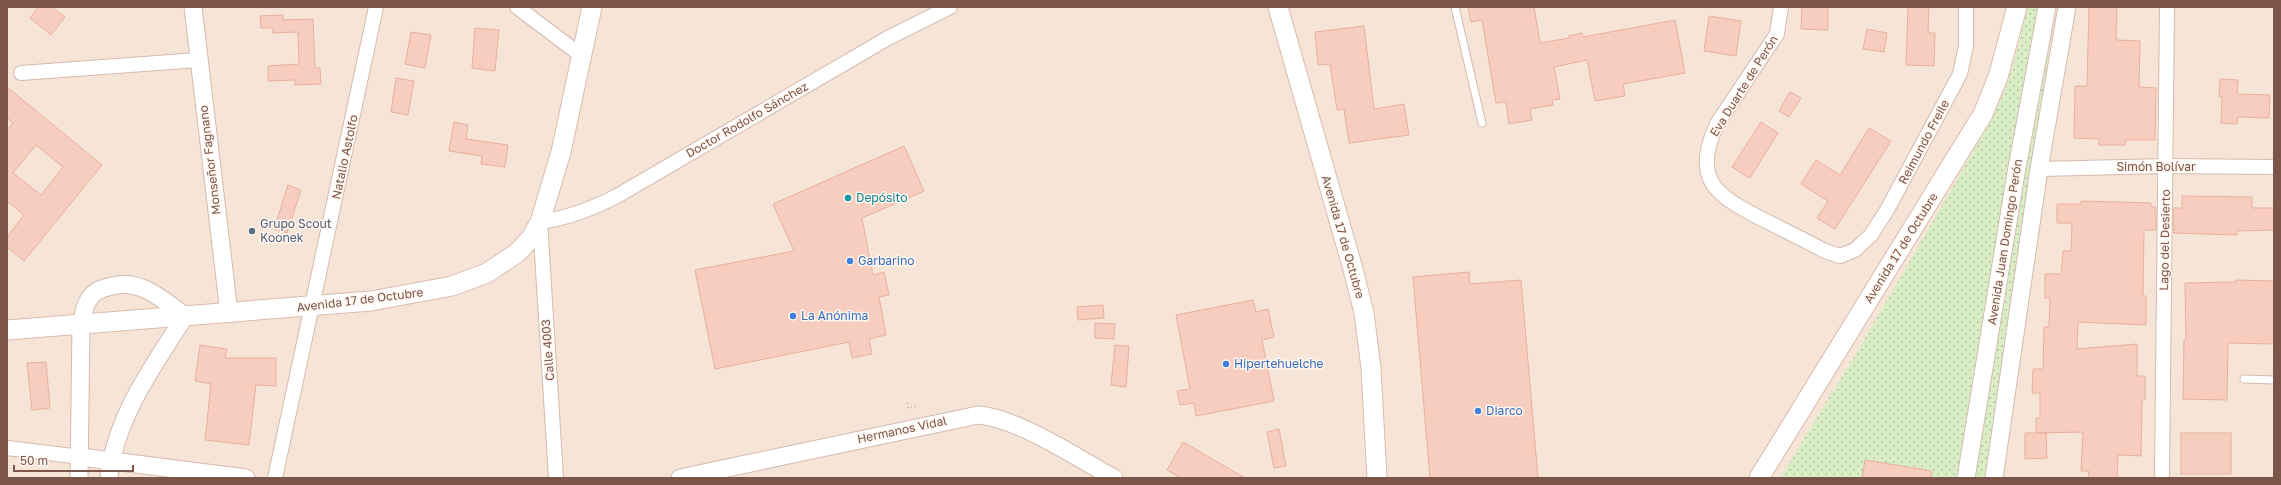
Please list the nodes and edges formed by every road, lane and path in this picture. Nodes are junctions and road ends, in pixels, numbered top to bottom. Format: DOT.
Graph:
graph roads {
  1 [pos="193,7"];
  2 [pos="376,7"];
  3 [pos="517,7"];
  4 [pos="592,7"];
  5 [pos="950,7"];
  6 [pos="1278,7"];
  7 [pos="1455,7"];
  8 [pos="1782,7"];
  9 [pos="1966,7"];
  10 [pos="2017,7"];
  11 [pos="2047,7"];
  12 [pos="2067,7"];
  13 [pos="2167,7"];
  14 [pos="582,56"];
  15 [pos="198,60"];
  16 [pos="21,73"];
  17 [pos="1482,123"];
  18 [pos="2166,166"];
  19 [pos="2274,167"];
  20 [pos="2039,169"];
  21 [pos="540,222"];
  22 [pos="1840,256"];
  23 [pos="313,307"];
  24 [pos="229,313"];
  25 [pos="185,316"];
  26 [pos="81,325"];
  27 [pos="7,330"];
  28 [pos="2244,379"];
  29 [pos="2274,380"];
  30 [pos="907,403"];
  31 [pos="919,406"];
  32 [pos="7,448"];
  33 [pos="81,457"];
  34 [pos="110,470"];
  35 [pos="2162,474"];
  36 [pos="1377,476"];
  37 [pos="79,478"];
  38 [pos="246,478"];
  39 [pos="275,478"];
  40 [pos="556,478"];
  41 [pos="680,478"];
  42 [pos="1114,478"];
  43 [pos="1759,478"];
  44 [pos="1966,478"];
  45 [pos="1994,478"];
  1 -- 15 [label="street, Monseñor Fagnano"];
  2 -- 23 [label="street, Natalio Astolfo"];
  3 -- 14 [label="street"];
  4 -- 14 [label="main road, Avenida 17 de Octubre"];
  5 -- 21 [label="street, Doctor Rodolfo Sánchez"];
  6 -- 36 [label="main road, Avenida 17 de Octubre"];
  7 -- 17 [label="lane"];
  8 -- 22 [label="street, Eva Duarte de Perón"];
  9 -- 22 [label="street, Reimundo Freile"];
  10 -- 43 [label="main road, Avenida 17 de Octubre"];
  11 -- 44 [label="street, Avenida Juan Domingo Perón"];
  12 -- 20 [label="street, Avenida Juan Domingo Perón"];
  13 -- 18 [label="street, Lago del Desierto"];
  14 -- 21 [label="main road, Avenida 17 de Octubre"];
  15 -- 16 [label="street"];
  15 -- 24 [label="street, Monseñor Fagnano"];
  18 -- 19 [label="street, Simón Bolívar"];
  18 -- 20 [label="street, Simón Bolívar"];
  18 -- 35 [label="street, Lago del Desierto"];
  20 -- 45 [label="street, Avenida Juan Domingo Perón"];
  21 -- 23 [label="main road, Avenida 17 de Octubre"];
  21 -- 40 [label="street, Calle 4003"];
  23 -- 24 [label="main road, Avenida 17 de Octubre"];
  23 -- 39 [label="street, Natalio Astolfo"];
  24 -- 25 [label="main road, Avenida 17 de Octubre"];
  25 -- 26 [label="main road, Avenida 17 de Octubre"];
  25 -- 26 [label="street"];
  25 -- 34 [label="street"];
  26 -- 27 [label="main road, Avenida 17 de Octubre"];
  26 -- 33 [label="street"];
  28 -- 29 [label="lane"];
  30 -- 31 [label="path"];
  32 -- 33 [label="street"];
  33 -- 34 [label="street"];
  33 -- 37 [label="street"];
  34 -- 38 [label="street"];
  41 -- 42 [label="street, Hermanos Vidal"];
}
